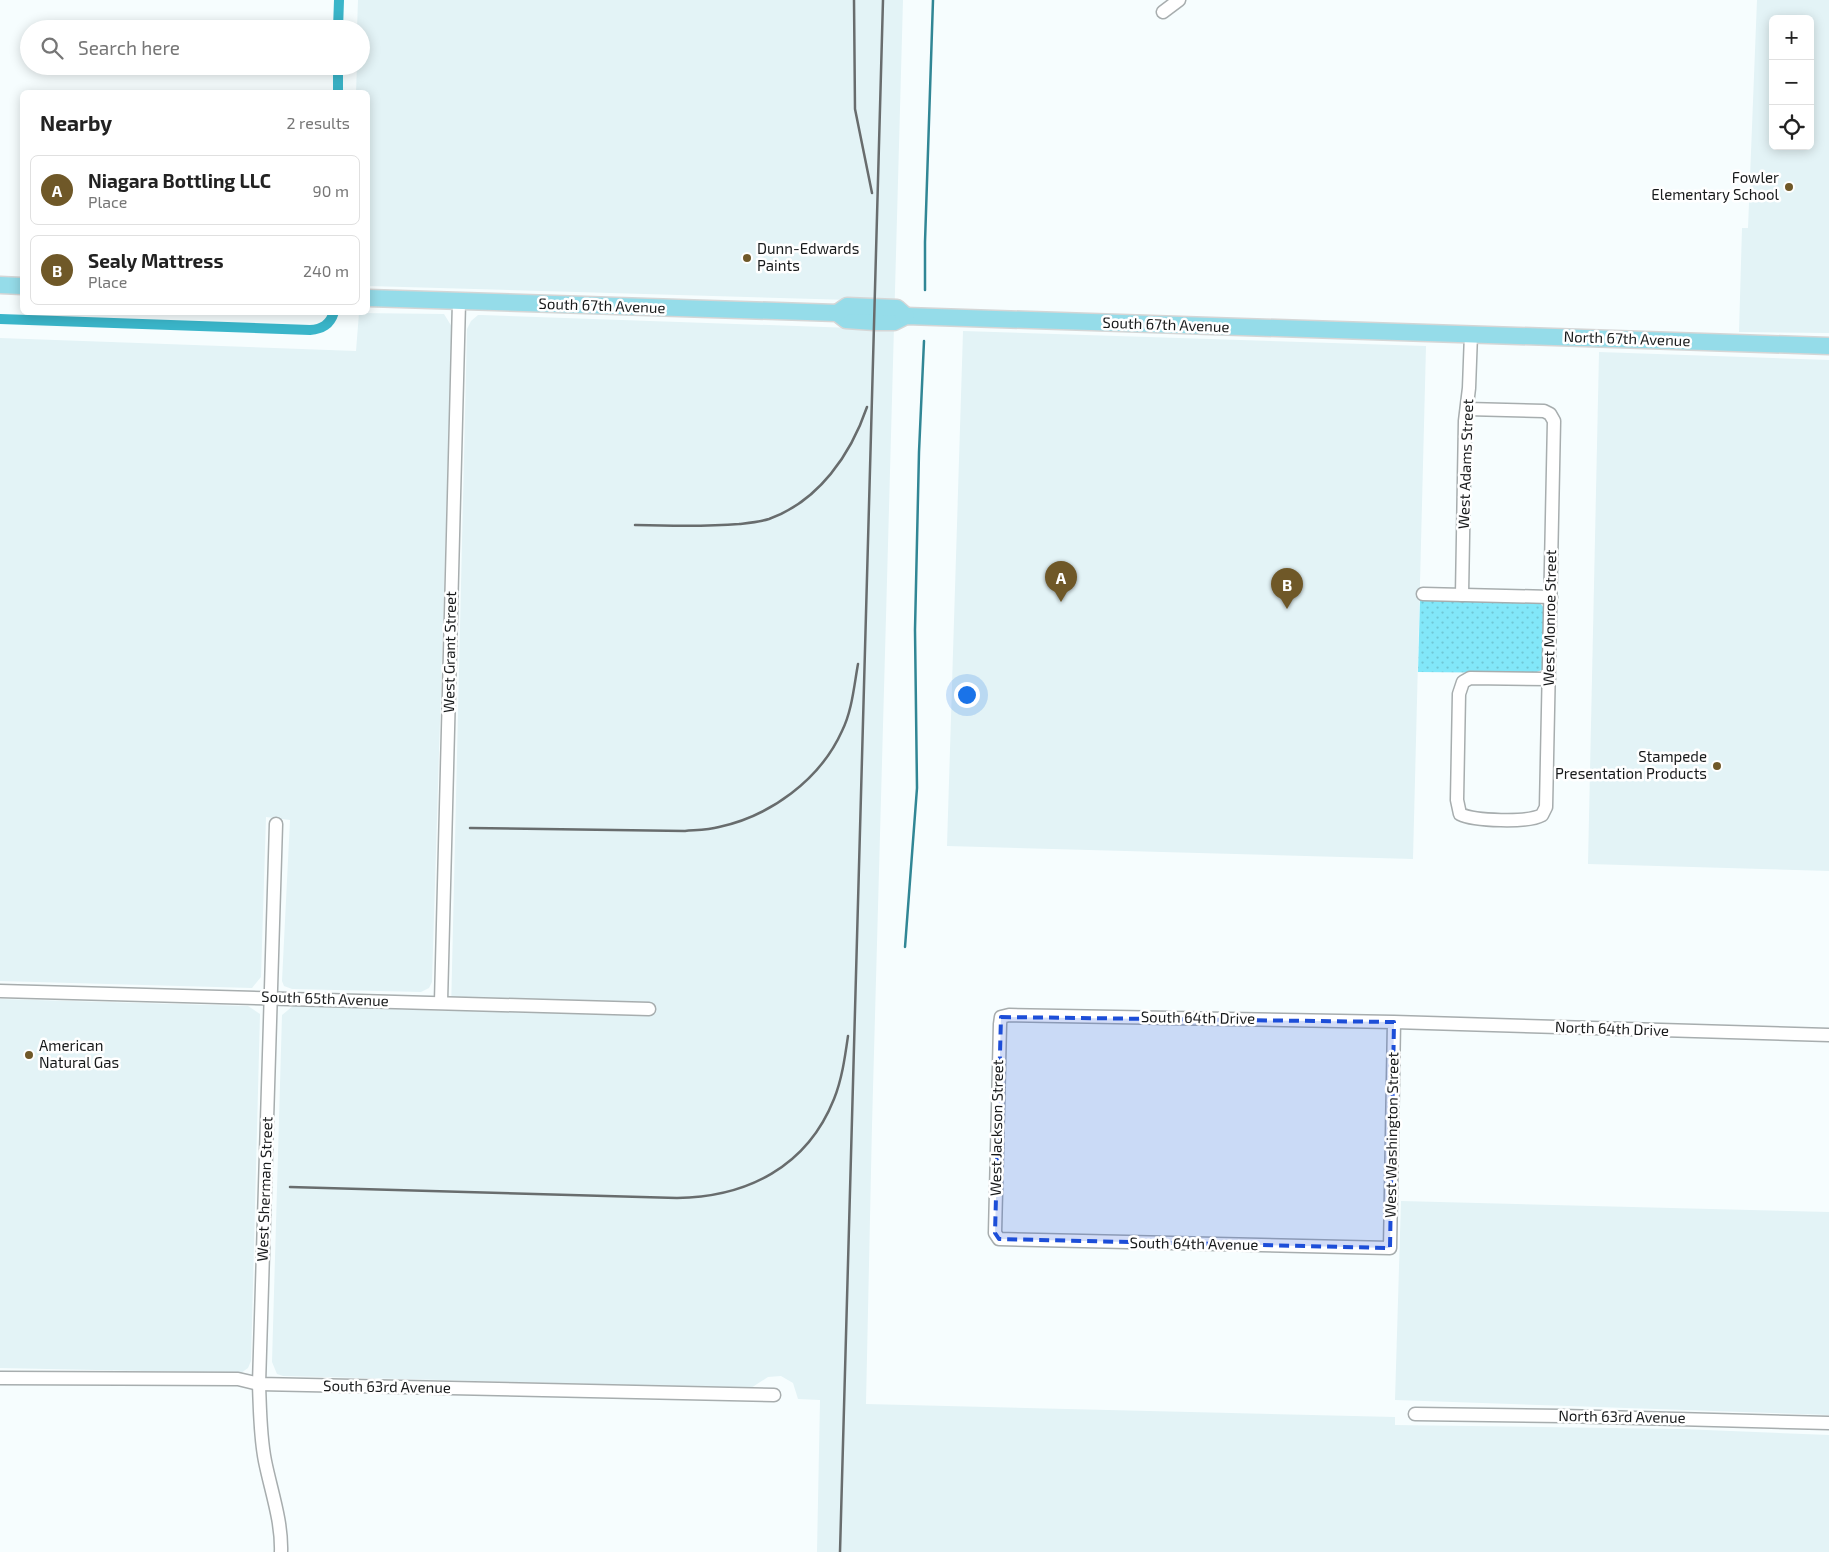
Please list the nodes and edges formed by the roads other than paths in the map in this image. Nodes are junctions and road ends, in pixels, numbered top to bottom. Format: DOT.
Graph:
graph roads {
  1 [pos="1178,0"];
  2 [pos="1163,12"];
  3 [pos="0,285"];
  4 [pos="20,286"];
  5 [pos="370,298"];
  6 [pos="459,302"];
  7 [pos="1426,333"];
  8 [pos="1471,334"];
  9 [pos="1829,346"];
  10 [pos="1467,409"];
  11 [pos="1423,594"];
  12 [pos="1462,595"];
  13 [pos="1550,597"];
  14 [pos="1549,679"];
  15 [pos="276,824"];
  16 [pos="0,992"];
  17 [pos="270,997"];
  18 [pos="441,1002"];
  19 [pos="649,1009"];
  20 [pos="1002,1017"];
  21 [pos="1394,1022"];
  22 [pos="1829,1036"];
  23 [pos="998,1239"];
  24 [pos="1390,1248"];
  25 [pos="0,1378"];
  26 [pos="259,1384"];
  27 [pos="774,1395"];
  28 [pos="1414,1414"];
  29 [pos="1829,1423"];
  30 [pos="281,1552"];
  1 -- 2 [label="street"];
  3 -- 4 [label="main road"];
  5 -- 6 [label="main road, South 67th Avenue"];
  6 -- 7 [label="main road, South 67th Avenue"];
  6 -- 18 [label="street, West Grant Street"];
  7 -- 8 [label="main road, North 67th Avenue"];
  8 -- 9 [label="main road, North 67th Avenue"];
  8 -- 10 [label="street, West Adams Street"];
  10 -- 12 [label="street, West Adams Street"];
  10 -- 13 [label="street, West Monroe Street"];
  11 -- 12 [label="street"];
  12 -- 13 [label="street"];
  13 -- 14 [label="street, West Monroe Street"];
  14 -- 14 [label="street, West Monroe Street"];
  15 -- 17 [label="street, West Sherman Street"];
  16 -- 17 [label="street, South 65th Avenue"];
  17 -- 18 [label="street, South 65th Avenue"];
  17 -- 26 [label="street, West Sherman Street"];
  18 -- 19 [label="street, South 65th Avenue"];
  20 -- 21 [label="street, South 64th Drive"];
  20 -- 23 [label="street, West Jackson Street"];
  21 -- 22 [label="street, North 64th Drive"];
  21 -- 24 [label="street, West Washington Street"];
  23 -- 24 [label="street, South 64th Avenue"];
  25 -- 26 [label="street, South 63rd Avenue"];
  26 -- 27 [label="street, South 63rd Avenue"];
  26 -- 30 [label="street, West Sherman Street"];
  28 -- 29 [label="street, North 63rd Avenue"];
}
